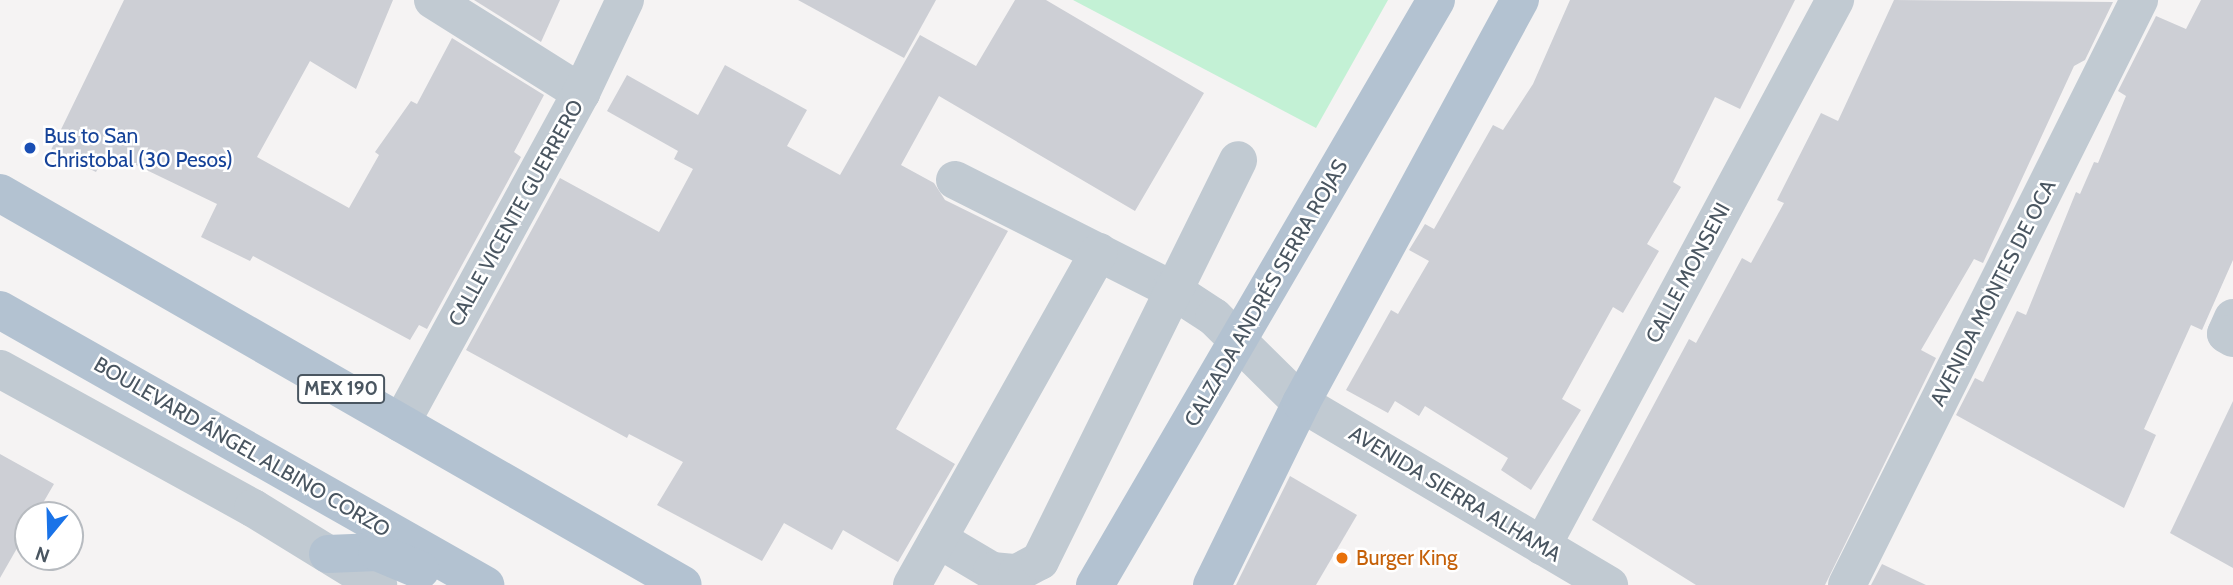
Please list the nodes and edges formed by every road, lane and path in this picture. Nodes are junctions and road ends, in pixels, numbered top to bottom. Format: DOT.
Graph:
graph roads {
  1 [pos="433,0"];
  2 [pos="625,0"];
  3 [pos="1436,0"];
  4 [pos="1520,0"];
  5 [pos="1835,0"];
  6 [pos="2139,0"];
  7 [pos="581,93"];
  8 [pos="1238,160"];
  9 [pos="955,180"];
  10 [pos="0,193"];
  11 [pos="1099,252"];
  12 [pos="1171,289"];
  13 [pos="0,310"];
  14 [pos="1239,342"];
  15 [pos="0,369"];
  16 [pos="1301,403"];
  17 [pos="401,423"];
  18 [pos="938,539"];
  19 [pos="1542,545"];
  20 [pos="325,570"];
  21 [pos="378,585"];
  22 [pos="453,585"];
  23 [pos="485,585"];
  24 [pos="683,585"];
  25 [pos="912,585"];
  26 [pos="1095,585"];
  27 [pos="1212,585"];
  28 [pos="1609,585"];
  29 [pos="1847,585"];
  1 -- 7 [label="street"];
  2 -- 7 [label="street, CALLE VICENTE GUERRERO"];
  3 -- 14 [label="main road, CALZADA ANDRÉS SERRA ROJAS"];
  4 -- 16 [label="main road"];
  5 -- 19 [label="street, CALLE MONSENI"];
  6 -- 29 [label="street, AVENIDA MONTES DE OCA"];
  7 -- 17 [label="street, CALLE VICENTE GUERRERO"];
  8 -- 12 [label="street"];
  9 -- 11 [label="street, AVENIDA SIERRA ALHAMA"];
  10 -- 17 [label="main road, MEX 190"];
  11 -- 12 [label="street, AVENIDA SIERRA ALHAMA"];
  11 -- 18 [label="street"];
  12 -- 14 [label="street, AVENIDA SIERRA ALHAMA"];
  12 -- 18 [label="street"];
  13 -- 23 [label="main road, BOULEVARD ÁNGEL ALBINO CORZO"];
  14 -- 16 [label="street, AVENIDA SIERRA ALHAMA"];
  14 -- 26 [label="main road, CALZADA ANDRÉS SERRA ROJAS"];
  15 -- 20 [label="street"];
  16 -- 19 [label="street, AVENIDA SIERRA ALHAMA"];
  16 -- 27 [label="main road"];
  17 -- 24 [label="main road, MEX 190"];
  18 -- 25 [label="street"];
  19 -- 28 [label="street, AVENIDA SIERRA ALHAMA"];
  20 -- 21 [label="street"];
  20 -- 22 [label="main road"];
}
